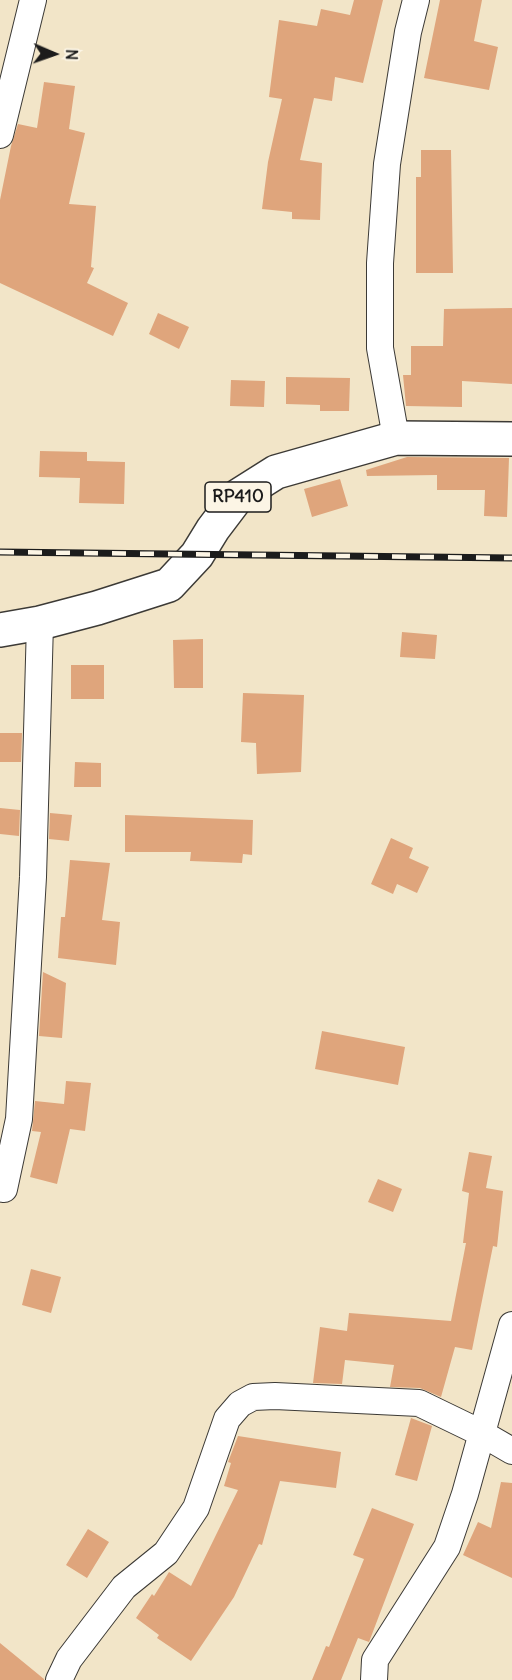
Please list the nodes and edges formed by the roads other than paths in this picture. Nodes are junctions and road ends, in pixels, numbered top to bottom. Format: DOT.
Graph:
graph roads {
  1 [pos="33,0"];
  2 [pos="416,0"];
  3 [pos="0,135"];
  4 [pos="396,438"];
  5 [pos="512,438"];
  6 [pos="40,623"];
  7 [pos="0,630"];
  8 [pos="4,1189"];
  9 [pos="512,1325"];
  10 [pos="481,1433"];
  11 [pos="512,1451"];
  12 [pos="59,1680"];
  13 [pos="374,1680"];
  1 -- 3 [label="street"];
  2 -- 4 [label="street"];
  4 -- 5 [label="main road, RP410"];
  4 -- 6 [label="main road, RP410"];
  6 -- 7 [label="main road, RP410"];
  6 -- 8 [label="street"];
  9 -- 10 [label="street"];
  10 -- 11 [label="street"];
  10 -- 12 [label="street"];
  10 -- 13 [label="street"];
}
